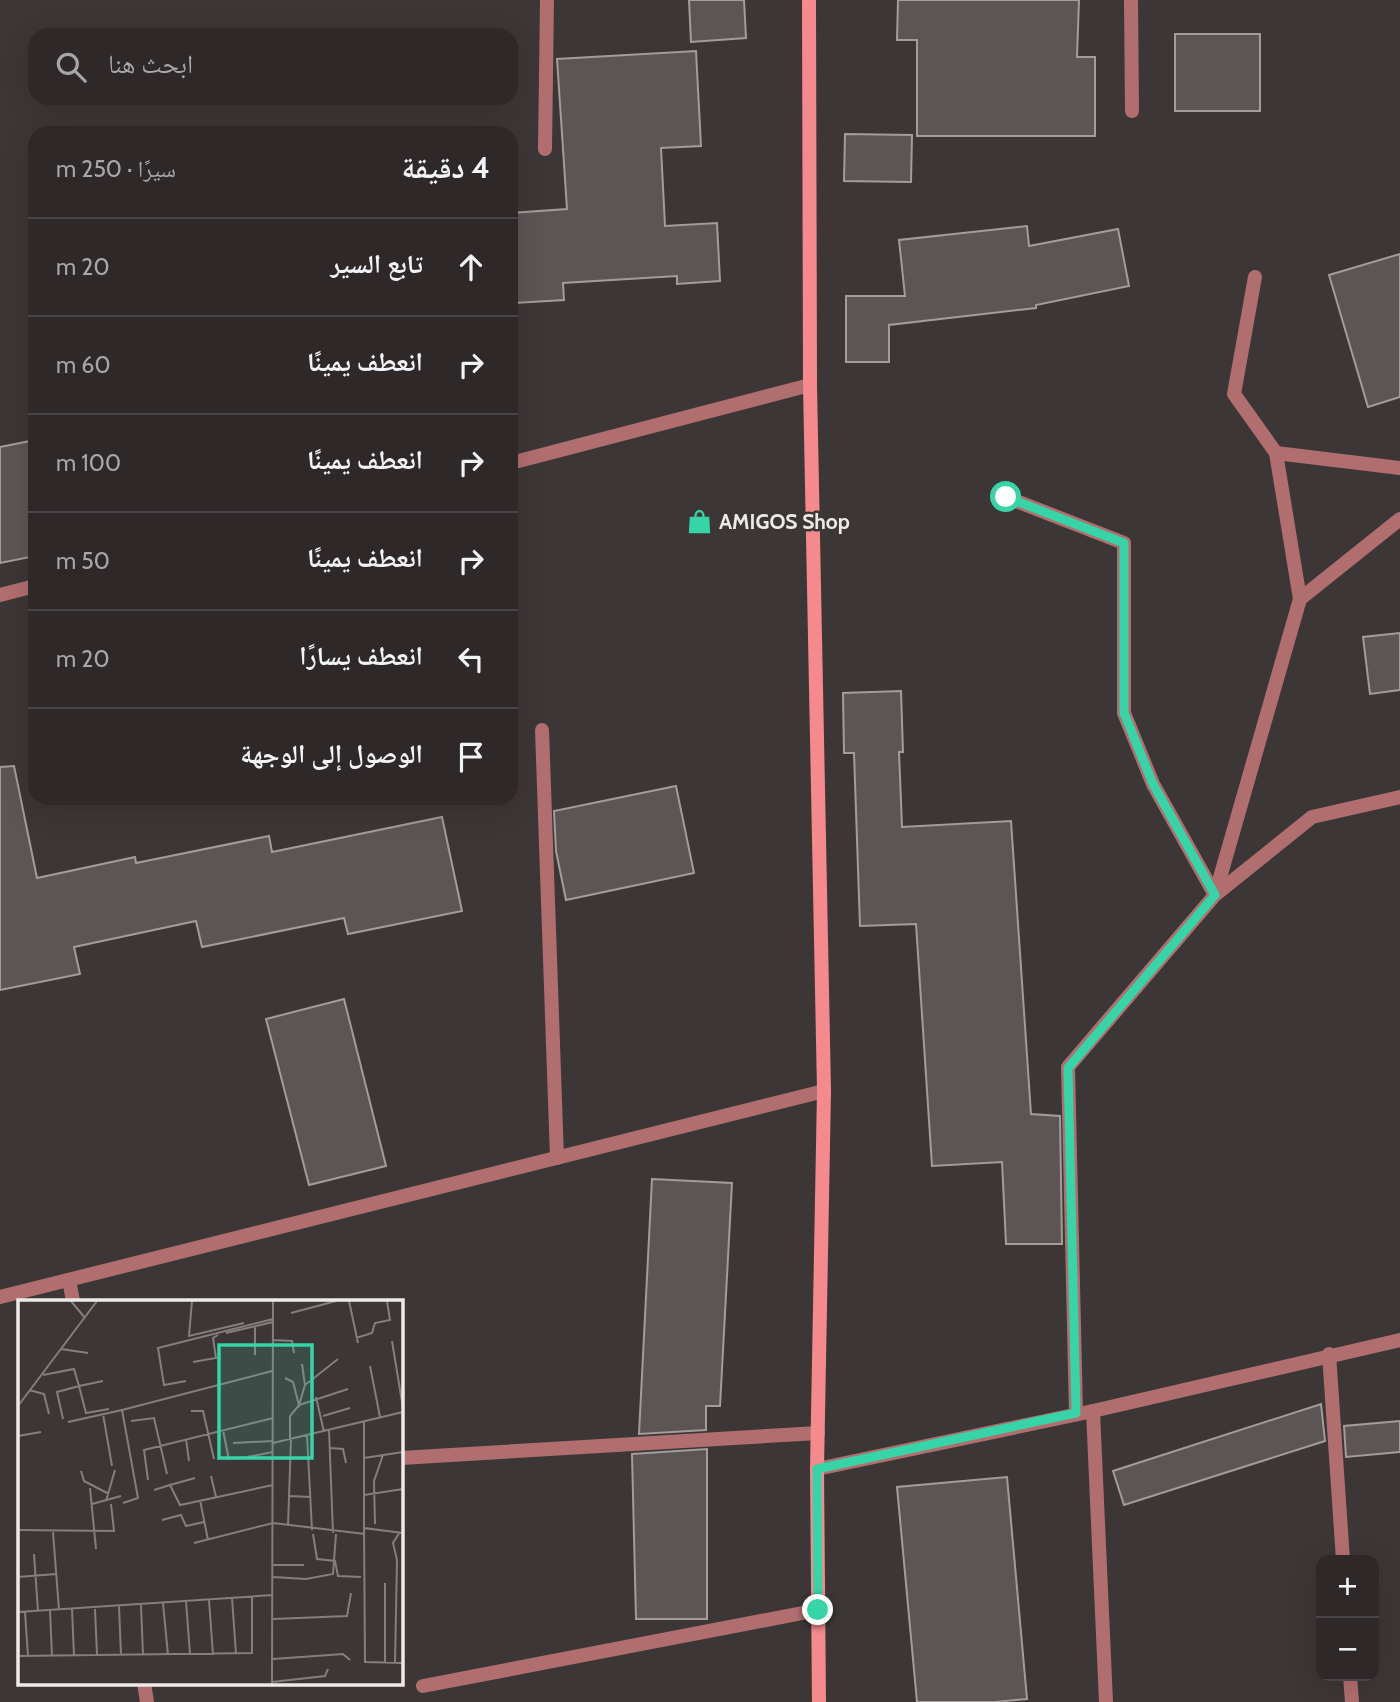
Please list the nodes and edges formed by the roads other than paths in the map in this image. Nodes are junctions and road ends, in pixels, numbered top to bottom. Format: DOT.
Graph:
graph roads {
  1 [pos="547,0"];
  2 [pos="809,0"];
  3 [pos="1131,0"];
  4 [pos="1132,111"];
  5 [pos="545,149"];
  6 [pos="1255,277"];
  7 [pos="810,385"];
  8 [pos="1276,453"];
  9 [pos="518,461"];
  10 [pos="1400,468"];
  11 [pos="1006,497"];
  12 [pos="1400,519"];
  13 [pos="28,588"];
  14 [pos="0,595"];
  15 [pos="1300,599"];
  16 [pos="541,730"];
  17 [pos="1400,797"];
  18 [pos="1215,895"];
  19 [pos="824,1091"];
  20 [pos="557,1158"];
  21 [pos="69,1280"];
  22 [pos="0,1297"];
  23 [pos="73,1300"];
  24 [pos="1400,1340"];
  25 [pos="1329,1354"];
  26 [pos="1093,1411"];
  27 [pos="1076,1413"];
  28 [pos="818,1433"];
  29 [pos="402,1458"];
  30 [pos="817,1469"];
  31 [pos="1343,1555"];
  32 [pos="818,1610"];
  33 [pos="1350,1681"];
  34 [pos="144,1684"];
  35 [pos="423,1686"];
  36 [pos="147,1702"];
  37 [pos="819,1702"];
  38 [pos="1106,1702"];
  39 [pos="1352,1702"];
  1 -- 5 [label="street"];
  2 -- 7 [label="main road"];
  3 -- 4 [label="street"];
  6 -- 8 [label="street"];
  7 -- 9 [label="street"];
  7 -- 19 [label="main road"];
  8 -- 10 [label="street"];
  8 -- 15 [label="street"];
  11 -- 18 [label="street"];
  12 -- 15 [label="street"];
  13 -- 14 [label="street"];
  15 -- 18 [label="street"];
  16 -- 20 [label="street"];
  17 -- 18 [label="street"];
  18 -- 27 [label="street"];
  19 -- 20 [label="street"];
  19 -- 28 [label="main road"];
  20 -- 21 [label="street"];
  21 -- 22 [label="street"];
  21 -- 23 [label="street"];
  24 -- 25 [label="street"];
  25 -- 26 [label="street"];
  25 -- 31 [label="street"];
  26 -- 27 [label="street"];
  26 -- 38 [label="street"];
  27 -- 30 [label="street"];
  28 -- 29 [label="street"];
  28 -- 30 [label="main road"];
  30 -- 32 [label="main road"];
  32 -- 35 [label="street"];
  32 -- 37 [label="main road"];
  33 -- 39 [label="street"];
  34 -- 36 [label="street"];
}
